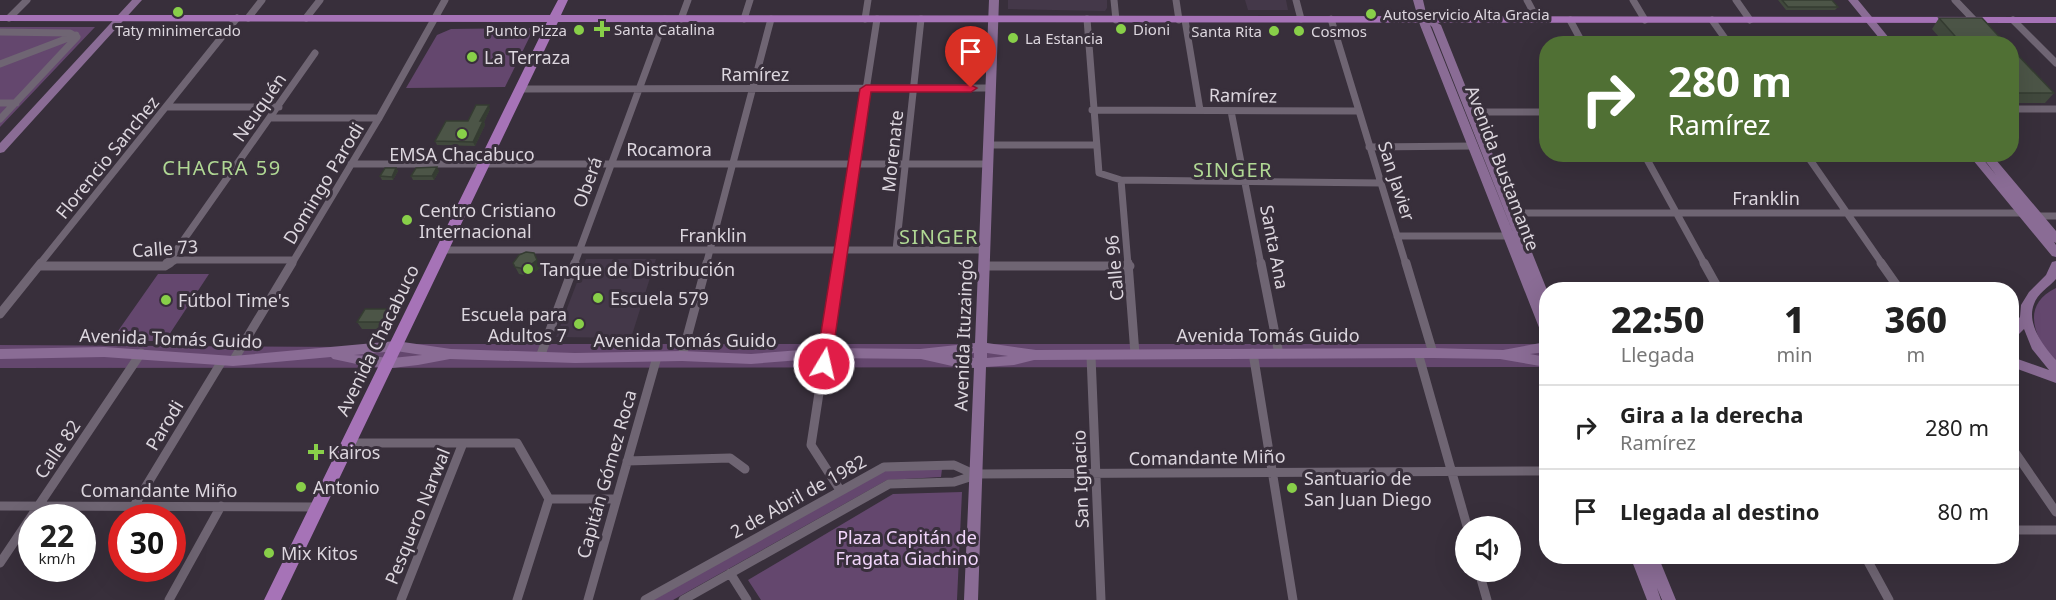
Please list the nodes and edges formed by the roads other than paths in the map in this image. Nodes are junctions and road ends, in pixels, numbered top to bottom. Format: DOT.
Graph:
graph roads {
  1 [pos="27,0"];
  2 [pos="137,0"];
  3 [pos="262,0"];
  4 [pos="320,0"];
  5 [pos="445,0"];
  6 [pos="563,0"];
  7 [pos="688,0"];
  8 [pos="750,0"];
  9 [pos="868,0"];
  10 [pos="994,0"];
  11 [pos="1114,0"];
  12 [pos="1176,0"];
  13 [pos="1296,0"];
  14 [pos="1418,0"];
  15 [pos="1527,0"];
  16 [pos="1633,0"];
  17 [pos="1736,0"];
  18 [pos="1843,0"];
  19 [pos="1852,0"];
  20 [pos="1955,0"];
  21 [pos="4,18"];
  22 [pos="121,18"];
  23 [pos="243,18"];
  24 [pos="306,18"];
  25 [pos="435,18"];
  26 [pos="554,19"];
  27 [pos="665,19"];
  28 [pos="681,19"];
  29 [pos="744,19"];
  30 [pos="771,19"];
  31 [pos="871,19"];
  32 [pos="921,19"];
  33 [pos="993,19"];
  34 [pos="1087,19"];
  35 [pos="1302,19"];
  36 [pos="1330,19"];
  37 [pos="1426,19"];
  38 [pos="1116,20"];
  39 [pos="1182,20"];
  40 [pos="1537,20"];
  41 [pos="1570,20"];
  42 [pos="1645,20"];
  43 [pos="1712,20"];
  44 [pos="1750,20"];
  45 [pos="1864,20"];
  46 [pos="1974,20"];
  47 [pos="2013,20"];
  48 [pos="2056,20"];
  49 [pos="0,32"];
  50 [pos="76,35"];
  51 [pos="1579,36"];
  52 [pos="1723,36"];
  53 [pos="1875,36"];
  54 [pos="1881,36"];
  55 [pos="1441,50"];
  56 [pos="315,53"];
  57 [pos="2056,63"];
  58 [pos="0,64"];
  59 [pos="913,88"];
  60 [pos="990,88"];
  61 [pos="520,89"];
  62 [pos="638,89"];
  63 [pos="752,89"];
  64 [pos="866,89"];
  65 [pos="0,103"];
  66 [pos="16,103"];
  67 [pos="166,107"];
  68 [pos="279,107"];
  69 [pos="2019,109"];
  70 [pos="2056,109"];
  71 [pos="1092,110"];
  72 [pos="1200,110"];
  73 [pos="1231,111"];
  74 [pos="1358,111"];
  75 [pos="1471,112"];
  76 [pos="1539,112"];
  77 [pos="271,118"];
  78 [pos="379,118"];
  79 [pos="0,119"];
  80 [pos="988,145"];
  81 [pos="1095,145"];
  82 [pos="1474,146"];
  83 [pos="1369,147"];
  84 [pos="0,150"];
  85 [pos="1648,162"];
  86 [pos="1812,162"];
  87 [pos="1980,162"];
  88 [pos="1992,162"];
  89 [pos="351,164"];
  90 [pos="484,164"];
  91 [pos="611,164"];
  92 [pos="733,164"];
  93 [pos="855,164"];
  94 [pos="906,164"];
  95 [pos="988,164"];
  96 [pos="1121,180"];
  97 [pos="1246,182"];
  98 [pos="1381,183"];
  99 [pos="1510,213"];
  100 [pos="1677,213"];
  101 [pos="1847,213"];
  102 [pos="2023,213"];
  103 [pos="2037,216"];
  104 [pos="2056,216"];
  105 [pos="1398,236"];
  106 [pos="1508,236"];
  107 [pos="2056,239"];
  108 [pos="442,250"];
  109 [pos="580,250"];
  110 [pos="710,250"];
  111 [pos="842,250"];
  112 [pos="896,250"];
  113 [pos="984,250"];
  114 [pos="2056,253"];
  115 [pos="294,260"];
  116 [pos="2056,265"];
  117 [pos="39,266"];
  118 [pos="165,266"];
  119 [pos="984,266"];
  120 [pos="1130,266"];
  121 [pos="2056,281"];
  122 [pos="1715,282"];
  123 [pos="1894,282"];
  124 [pos="1539,284"];
  125 [pos="2044,286"];
  126 [pos="1539,313"];
  127 [pos="0,314"];
  128 [pos="2026,318"];
  129 [pos="2019,326"];
  130 [pos="396,346"];
  131 [pos="981,347"];
  132 [pos="1539,348"];
  133 [pos="141,353"];
  134 [pos="826,353"];
  135 [pos="1253,353"];
  136 [pos="1419,353"];
  137 [pos="1433,353"];
  138 [pos="4,354"];
  139 [pos="329,354"];
  140 [pos="451,354"];
  141 [pos="920,354"];
  142 [pos="1136,354"];
  143 [pos="1279,354"];
  144 [pos="1500,354"];
  145 [pos="1036,355"];
  146 [pos="682,356"];
  147 [pos="1091,356"];
  148 [pos="540,357"];
  149 [pos="657,357"];
  150 [pos="227,361"];
  151 [pos="1539,361"];
  152 [pos="386,364"];
  153 [pos="2019,364"];
  154 [pos="980,365"];
  155 [pos="2056,369"];
  156 [pos="2056,378"];
  157 [pos="348,443"];
  158 [pos="463,443"];
  159 [pos="2019,458"];
  160 [pos="627,461"];
  161 [pos="745,469"];
  162 [pos="1453,471"];
  163 [pos="1539,471"];
  164 [pos="1274,472"];
  165 [pos="976,475"];
  166 [pos="1096,475"];
  167 [pos="840,490"];
  168 [pos="549,499"];
  169 [pos="616,500"];
  170 [pos="39,504"];
  171 [pos="135,504"];
  172 [pos="0,506"];
  173 [pos="18,506"];
  174 [pos="186,506"];
  175 [pos="221,506"];
  176 [pos="318,507"];
  177 [pos="2056,512"];
  178 [pos="1464,516"];
  179 [pos="2019,530"];
  180 [pos="2056,530"];
  181 [pos="18,536"];
  182 [pos="0,563"];
  183 [pos="1640,564"];
  184 [pos="1654,564"];
  185 [pos="1869,564"];
  186 [pos="730,573"];
  187 [pos="1482,582"];
  188 [pos="169,600"];
  189 [pos="272,600"];
  190 [pos="401,600"];
  191 [pos="517,600"];
  192 [pos="588,600"];
  193 [pos="645,600"];
  194 [pos="683,600"];
  195 [pos="747,600"];
  196 [pos="971,600"];
  197 [pos="1101,600"];
  198 [pos="1293,600"];
  199 [pos="1487,600"];
  200 [pos="1654,600"];
  201 [pos="1669,600"];
  202 [pos="1889,600"];
  1 -- 21 [label="street"];
  2 -- 22 [label="main road"];
  3 -- 23 [label="street, Florencio Sanchez"];
  4 -- 24 [label="street"];
  5 -- 25 [label="street"];
  6 -- 26 [label="main road, Avenida Chacabuco"];
  7 -- 28 [label="street"];
  8 -- 29 [label="street"];
  9 -- 31 [label="street"];
  10 -- 33 [label="main road, Avenida Ituzaingó"];
  11 -- 38 [label="street"];
  12 -- 39 [label="street"];
  13 -- 35 [label="street"];
  14 -- 37 [label="main road, Avenida Bustamante"];
  15 -- 40 [label="street"];
  16 -- 42 [label="street"];
  17 -- 44 [label="street"];
  18 -- 45 [label="main road"];
  19 -- 45 [label="main road"];
  20 -- 46 [label="street"];
  21 -- 22 [label="main road"];
  22 -- 23 [label="main road"];
  22 -- 84 [label="main road"];
  23 -- 24 [label="main road"];
  23 -- 67 [label="street, Florencio Sanchez"];
  24 -- 25 [label="main road"];
  25 -- 26 [label="main road"];
  25 -- 78 [label="street, Domingo Parodi"];
  26 -- 27 [label="main road"];
  26 -- 61 [label="main road, Avenida Chacabuco"];
  27 -- 28 [label="main road"];
  27 -- 62 [label="street, Oberá"];
  28 -- 29 [label="main road"];
  29 -- 30 [label="main road"];
  30 -- 31 [label="main road"];
  30 -- 63 [label="street"];
  31 -- 32 [label="main road"];
  31 -- 64 [label="street"];
  32 -- 33 [label="main road"];
  32 -- 59 [label="street, Morenate"];
  33 -- 34 [label="main road"];
  33 -- 60 [label="main road, Avenida Ituzaingó"];
  34 -- 38 [label="main road"];
  34 -- 71 [label="street"];
  35 -- 36 [label="main road"];
  35 -- 39 [label="main road"];
  36 -- 37 [label="main road"];
  36 -- 74 [label="street, San Javier"];
  37 -- 40 [label="main road"];
  37 -- 55 [label="main road, Avenida Bustamante"];
  38 -- 39 [label="main road"];
  39 -- 72 [label="street"];
  40 -- 41 [label="main road"];
  41 -- 42 [label="main road"];
  41 -- 51 [label="street"];
  42 -- 43 [label="main road"];
  43 -- 44 [label="main road"];
  43 -- 52 [label="street"];
  44 -- 45 [label="main road"];
  45 -- 46 [label="main road"];
  45 -- 53 [label="main road"];
  45 -- 54 [label="main road"];
  46 -- 47 [label="main road"];
  47 -- 48 [label="main road"];
  47 -- 57 [label="street"];
  49 -- 50 [label="street"];
  50 -- 58 [label="street"];
  50 -- 66 [label="street"];
  55 -- 75 [label="main road, Avenida Bustamante"];
  55 -- 82 [label="main road, Avenida Bustamante"];
  56 -- 68 [label="street, Neuquén"];
  59 -- 60 [label="street, Ramírez"];
  59 -- 64 [label="street, Ramírez"];
  59 -- 94 [label="street, Morenate"];
  60 -- 80 [label="main road, Avenida Ituzaingó"];
  61 -- 62 [label="street, Ramírez"];
  61 -- 90 [label="main road, Avenida Chacabuco"];
  62 -- 63 [label="street, Ramírez"];
  62 -- 91 [label="street, Oberá"];
  63 -- 64 [label="street, Ramírez"];
  63 -- 92 [label="street"];
  64 -- 93 [label="street"];
  65 -- 66 [label="street"];
  66 -- 79 [label="street"];
  67 -- 68 [label="street"];
  67 -- 117 [label="street, Florencio Sanchez"];
  68 -- 77 [label="street, Neuquén"];
  69 -- 70 [label="street"];
  71 -- 72 [label="street, Ramírez"];
  71 -- 81 [label="street"];
  72 -- 73 [label="street, Ramírez"];
  73 -- 74 [label="street, Ramírez"];
  73 -- 97 [label="street, Santa Ana"];
  74 -- 83 [label="street, San Javier"];
  75 -- 76 [label="street"];
  75 -- 99 [label="main road, Avenida Bustamante"];
  77 -- 78 [label="street"];
  77 -- 118 [label="street, Neuquén"];
  78 -- 89 [label="street, Domingo Parodi"];
  80 -- 81 [label="street"];
  80 -- 95 [label="main road, Avenida Ituzaingó"];
  81 -- 96 [label="street"];
  82 -- 83 [label="street"];
  82 -- 106 [label="main road, Avenida Bustamante"];
  83 -- 98 [label="street, San Javier"];
  85 -- 100 [label="street"];
  86 -- 101 [label="street"];
  87 -- 102 [label="main road"];
  88 -- 103 [label="main road"];
  89 -- 90 [label="street, Rocamora"];
  89 -- 115 [label="street, Domingo Parodi"];
  90 -- 91 [label="street, Rocamora"];
  90 -- 108 [label="main road, Avenida Chacabuco"];
  91 -- 92 [label="street, Rocamora"];
  91 -- 109 [label="street, Oberá"];
  92 -- 93 [label="street, Rocamora"];
  92 -- 110 [label="street"];
  93 -- 94 [label="street, Rocamora"];
  93 -- 111 [label="street"];
  94 -- 95 [label="street, Rocamora"];
  94 -- 112 [label="street, Morenate"];
  95 -- 113 [label="main road, Avenida Ituzaingó"];
  96 -- 97 [label="street"];
  96 -- 120 [label="street, Calle 96"];
  97 -- 98 [label="street"];
  97 -- 143 [label="street, Santa Ana"];
  98 -- 105 [label="street, San Javier"];
  99 -- 100 [label="street, Franklin"];
  99 -- 124 [label="main road, Avenida Bustamante"];
  100 -- 101 [label="street, Franklin"];
  100 -- 122 [label="street"];
  101 -- 102 [label="street, Franklin"];
  101 -- 123 [label="street"];
  102 -- 114 [label="main road"];
  103 -- 104 [label="street"];
  103 -- 107 [label="main road"];
  105 -- 106 [label="street"];
  105 -- 137 [label="street, San Javier"];
  106 -- 126 [label="main road, Avenida Bustamante"];
  108 -- 109 [label="street, Franklin"];
  108 -- 130 [label="main road, Avenida Chacabuco"];
  109 -- 110 [label="street, Franklin"];
  109 -- 148 [label="street, Oberá"];
  110 -- 111 [label="street, Franklin"];
  110 -- 146 [label="street"];
  111 -- 112 [label="street, Franklin"];
  111 -- 134 [label="street"];
  112 -- 113 [label="street, Franklin"];
  113 -- 119 [label="main road, Avenida Ituzaingó"];
  115 -- 118 [label="street, Calle 73"];
  115 -- 150 [label="street, Domingo Parodi"];
  116 -- 125 [label="main road"];
  117 -- 118 [label="street, Calle 73"];
  117 -- 127 [label="street, Florencio Sanchez"];
  119 -- 120 [label="street"];
  119 -- 131 [label="main road, Avenida Ituzaingó"];
  120 -- 142 [label="street, Calle 96"];
  121 -- 125 [label="main road"];
  125 -- 128 [label="main road"];
  128 -- 129 [label="main road"];
  128 -- 155 [label="main road"];
  130 -- 139 [label="main road, Avenida Tomás Guido"];
  130 -- 140 [label="main road, Avenida Tomás Guido"];
  130 -- 152 [label="main road, Avenida Chacabuco"];
  131 -- 141 [label="main road, Avenida Tomás Guido"];
  131 -- 145 [label="main road, Avenida Tomás Guido"];
  131 -- 154 [label="main road, Avenida Ituzaingó"];
  132 -- 144 [label="main road, Avenida Tomás Guido"];
  133 -- 138 [label="main road, Avenida Tomás Guido"];
  133 -- 150 [label="main road, Avenida Tomás Guido"];
  133 -- 170 [label="street, Calle 82"];
  134 -- 141 [label="main road, Avenida Tomás Guido"];
  134 -- 146 [label="main road, Avenida Tomás Guido"];
  134 -- 167 [label="street"];
  135 -- 142 [label="main road, Avenida Tomás Guido"];
  135 -- 143 [label="main road, Avenida Tomás Guido"];
  135 -- 164 [label="street"];
  136 -- 137 [label="main road, Avenida Tomás Guido"];
  136 -- 143 [label="main road, Avenida Tomás Guido"];
  136 -- 162 [label="street"];
  137 -- 144 [label="main road, Avenida Tomás Guido"];
  139 -- 150 [label="main road, Avenida Tomás Guido"];
  139 -- 152 [label="main road, Avenida Tomás Guido"];
  140 -- 148 [label="main road, Avenida Tomás Guido"];
  140 -- 152 [label="main road, Avenida Tomás Guido"];
  141 -- 154 [label="main road, Avenida Tomás Guido"];
  142 -- 147 [label="main road, Avenida Tomás Guido"];
  144 -- 151 [label="main road, Avenida Tomás Guido"];
  145 -- 147 [label="main road, Avenida Tomás Guido"];
  145 -- 154 [label="main road, Avenida Tomás Guido"];
  146 -- 149 [label="main road, Avenida Tomás Guido"];
  147 -- 166 [label="street, San Ignacio"];
  148 -- 149 [label="main road, Avenida Tomás Guido"];
  149 -- 160 [label="street, Capitán Gómez Roca"];
  150 -- 171 [label="street, Parodi"];
  152 -- 157 [label="main road, Avenida Chacabuco"];
  153 -- 156 [label="main road"];
  154 -- 165 [label="main road, Avenida Ituzaingó"];
  157 -- 158 [label="street"];
  157 -- 176 [label="main road, Avenida Chacabuco"];
  158 -- 168 [label="street"];
  158 -- 190 [label="street, Pesquero Narwal"];
  159 -- 177 [label="street"];
  160 -- 161 [label="street"];
  160 -- 169 [label="street, Capitán Gómez Roca"];
  162 -- 163 [label="street, Comandante Miño"];
  162 -- 164 [label="street, Comandante Miño"];
  162 -- 178 [label="street"];
  164 -- 166 [label="street, Comandante Miño"];
  164 -- 198 [label="street"];
  165 -- 166 [label="street, Comandante Miño"];
  165 -- 167 [label="street, 2 de Abril de 1982"];
  165 -- 186 [label="street, 2 de Abril de 1982"];
  165 -- 196 [label="main road, Avenida Ituzaingó"];
  166 -- 197 [label="street, San Ignacio"];
  167 -- 193 [label="street, 2 de Abril de 1982"];
  168 -- 169 [label="street"];
  168 -- 191 [label="street"];
  169 -- 192 [label="street, Capitán Gómez Roca"];
  172 -- 173 [label="street, Comandante Miño"];
  174 -- 175 [label="street, Comandante Miño"];
  175 -- 176 [label="street, Comandante Miño"];
  175 -- 188 [label="street"];
  176 -- 189 [label="main road, Avenida Chacabuco"];
  179 -- 180 [label="street"];
  181 -- 182 [label="street, Calle 82"];
  183 -- 200 [label="main road"];
  184 -- 201 [label="main road"];
  185 -- 202 [label="street"];
  186 -- 194 [label="street, 2 de Abril de 1982"];
  186 -- 195 [label="street"];
  187 -- 199 [label="street"];
}
